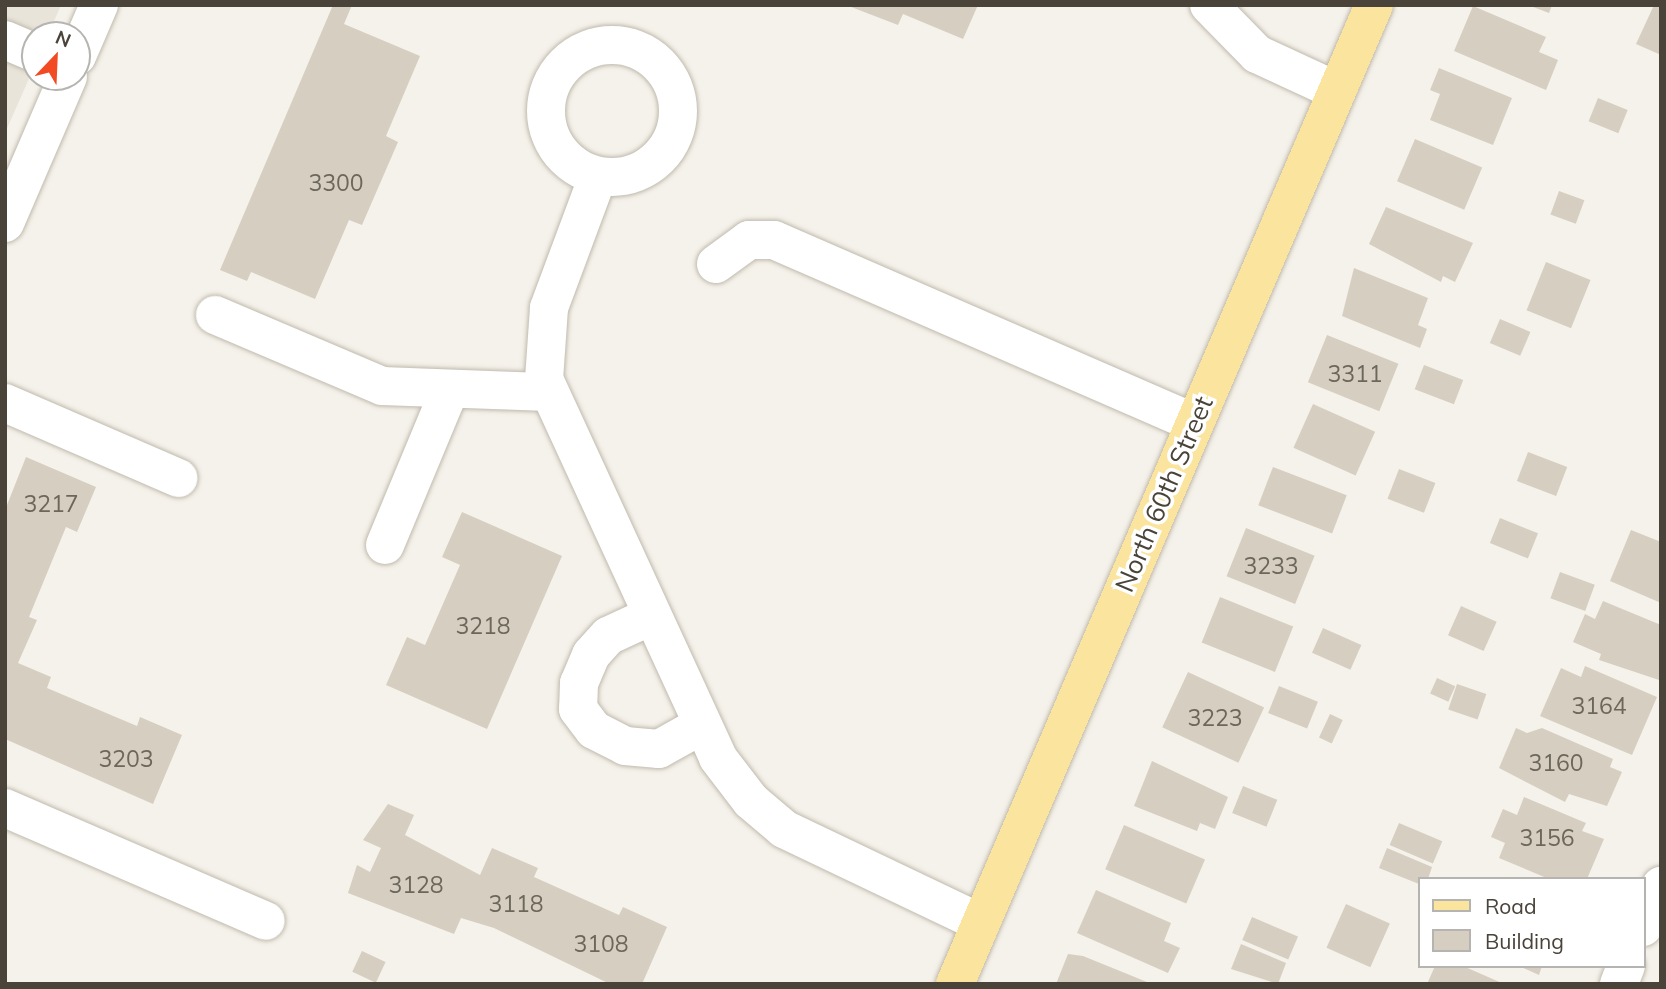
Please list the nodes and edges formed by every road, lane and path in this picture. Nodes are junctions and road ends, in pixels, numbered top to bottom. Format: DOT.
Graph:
graph roads {
  1 [pos="99,5"];
  2 [pos="1209,5"];
  3 [pos="1374,5"];
  4 [pos="91,24"];
  5 [pos="62,91"];
  6 [pos="1338,91"];
  7 [pos="598,176"];
  8 [pos="5,223"];
  9 [pos="716,264"];
  10 [pos="215,315"];
  11 [pos="449,391"];
  12 [pos="549,392"];
  13 [pos="5,403"];
  14 [pos="1195,423"];
  15 [pos="178,478"];
  16 [pos="385,545"];
  17 [pos="651,616"];
  18 [pos="702,725"];
  19 [pos="5,808"];
  20 [pos="1661,886"];
  21 [pos="266,921"];
  22 [pos="1645,922"];
  23 [pos="981,923"];
  24 [pos="955,984"];
  1 -- 4 [label="street"];
  2 -- 6 [label="street"];
  3 -- 6 [label="main road, North 60th Street"];
  5 -- 8 [label="street"];
  6 -- 14 [label="main road, North 60th Street"];
  7 -- 12 [label="street"];
  9 -- 14 [label="street"];
  10 -- 11 [label="street"];
  11 -- 12 [label="street"];
  11 -- 16 [label="street"];
  12 -- 17 [label="street"];
  13 -- 15 [label="street"];
  14 -- 23 [label="main road, North 60th Street"];
  17 -- 18 [label="street"];
  17 -- 18 [label="street"];
  18 -- 23 [label="street"];
  19 -- 21 [label="street"];
  20 -- 22 [label="street"];
  23 -- 24 [label="main road, North 60th Street"];
}
